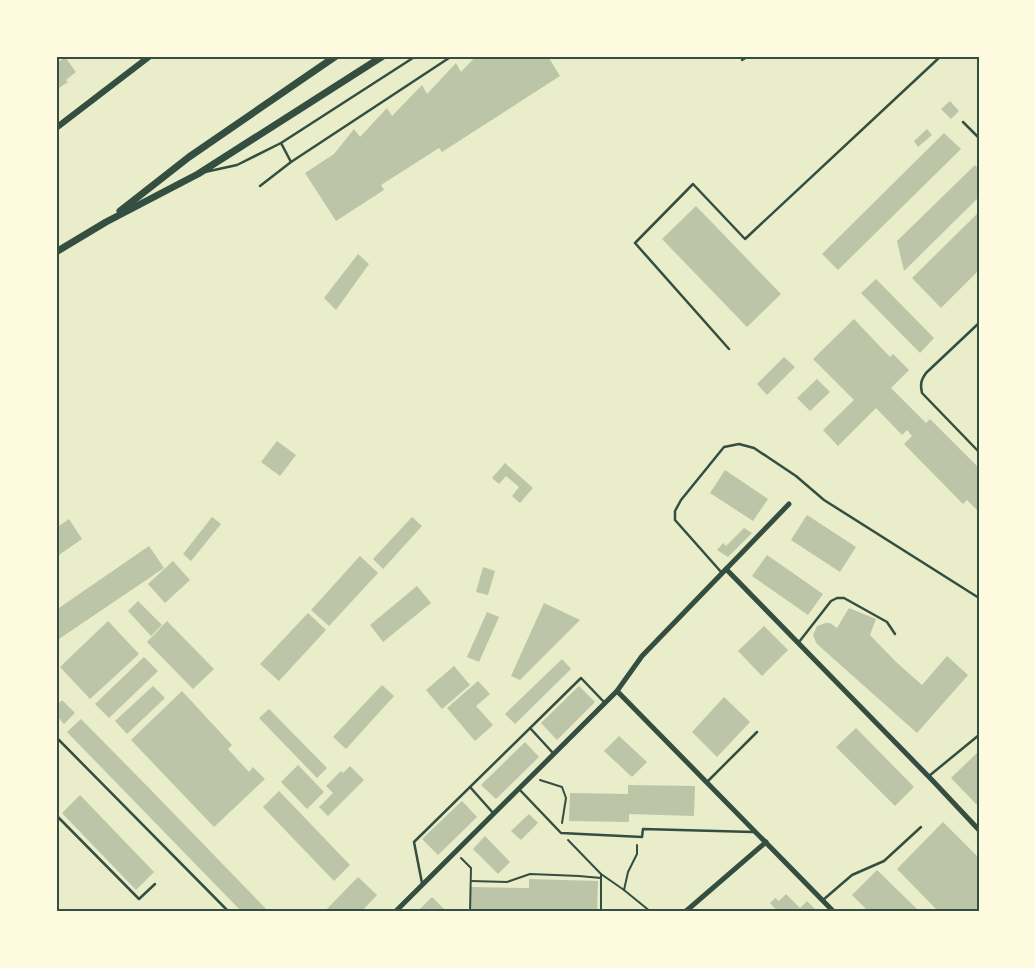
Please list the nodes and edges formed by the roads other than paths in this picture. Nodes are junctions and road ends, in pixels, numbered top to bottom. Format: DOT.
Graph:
graph roads {
  1 [pos="150,56"];
  2 [pos="336,56"];
  3 [pos="383,56"];
  4 [pos="416,56"];
  5 [pos="452,56"];
  6 [pos="748,56"];
  7 [pos="940,56"];
  8 [pos="742,60"];
  9 [pos="963,122"];
  10 [pos="56,128"];
  11 [pos="979,138"];
  12 [pos="281,143"];
  13 [pos="291,162"];
  14 [pos="198,174"];
  15 [pos="260,186"];
  16 [pos="106,222"];
  17 [pos="56,252"];
  18 [pos="979,323"];
  19 [pos="729,349"];
  20 [pos="979,452"];
  21 [pos="790,504"];
  22 [pos="724,571"];
  23 [pos="979,598"];
  24 [pos="895,634"];
  25 [pos="798,643"];
  26 [pos="617,691"];
  27 [pos="605,703"];
  28 [pos="530,728"];
  29 [pos="757,732"];
  30 [pos="979,734"];
  31 [pos="56,737"];
  32 [pos="554,754"];
  33 [pos="929,776"];
  34 [pos="707,782"];
  35 [pos="470,786"];
  36 [pos="519,789"];
  37 [pos="494,814"];
  38 [pos="56,816"];
  39 [pos="921,827"];
  40 [pos="979,830"];
  41 [pos="756,832"];
  42 [pos="766,842"];
  43 [pos="155,884"];
  44 [pos="422,885"];
  45 [pos="823,900"];
  46 [pos="229,912"];
  47 [pos="395,912"];
  48 [pos="685,912"];
  49 [pos="834,912"];
  1 -- 10 [label="street"];
  2 -- 16 [label="main road"];
  3 -- 14 [label="main road"];
  4 -- 12 [label="lane"];
  5 -- 13 [label="lane"];
  6 -- 8 [label="lane"];
  7 -- 19 [label="lane"];
  9 -- 11 [label="lane"];
  12 -- 13 [label="lane"];
  12 -- 14 [label="lane"];
  13 -- 15 [label="lane"];
  14 -- 16 [label="main road"];
  16 -- 17 [label="main road"];
  18 -- 20 [label="lane"];
  21 -- 22 [label="street"];
  22 -- 23 [label="lane"];
  22 -- 25 [label="street"];
  22 -- 26 [label="street"];
  24 -- 25 [label="lane"];
  25 -- 33 [label="street"];
  26 -- 27 [label="street"];
  26 -- 34 [label="street"];
  27 -- 28 [label="lane"];
  27 -- 32 [label="street"];
  28 -- 32 [label="lane"];
  28 -- 35 [label="lane"];
  29 -- 34 [label="lane"];
  30 -- 33 [label="lane"];
  31 -- 46 [label="lane"];
  32 -- 36 [label="street"];
  33 -- 40 [label="street"];
  34 -- 41 [label="street"];
  35 -- 37 [label="lane"];
  35 -- 44 [label="lane"];
  36 -- 37 [label="street"];
  36 -- 41 [label="lane"];
  37 -- 44 [label="street"];
  38 -- 43 [label="lane"];
  39 -- 45 [label="lane"];
  41 -- 42 [label="street"];
  42 -- 45 [label="street"];
  42 -- 48 [label="street"];
  44 -- 47 [label="street"];
  45 -- 49 [label="street"];
}
